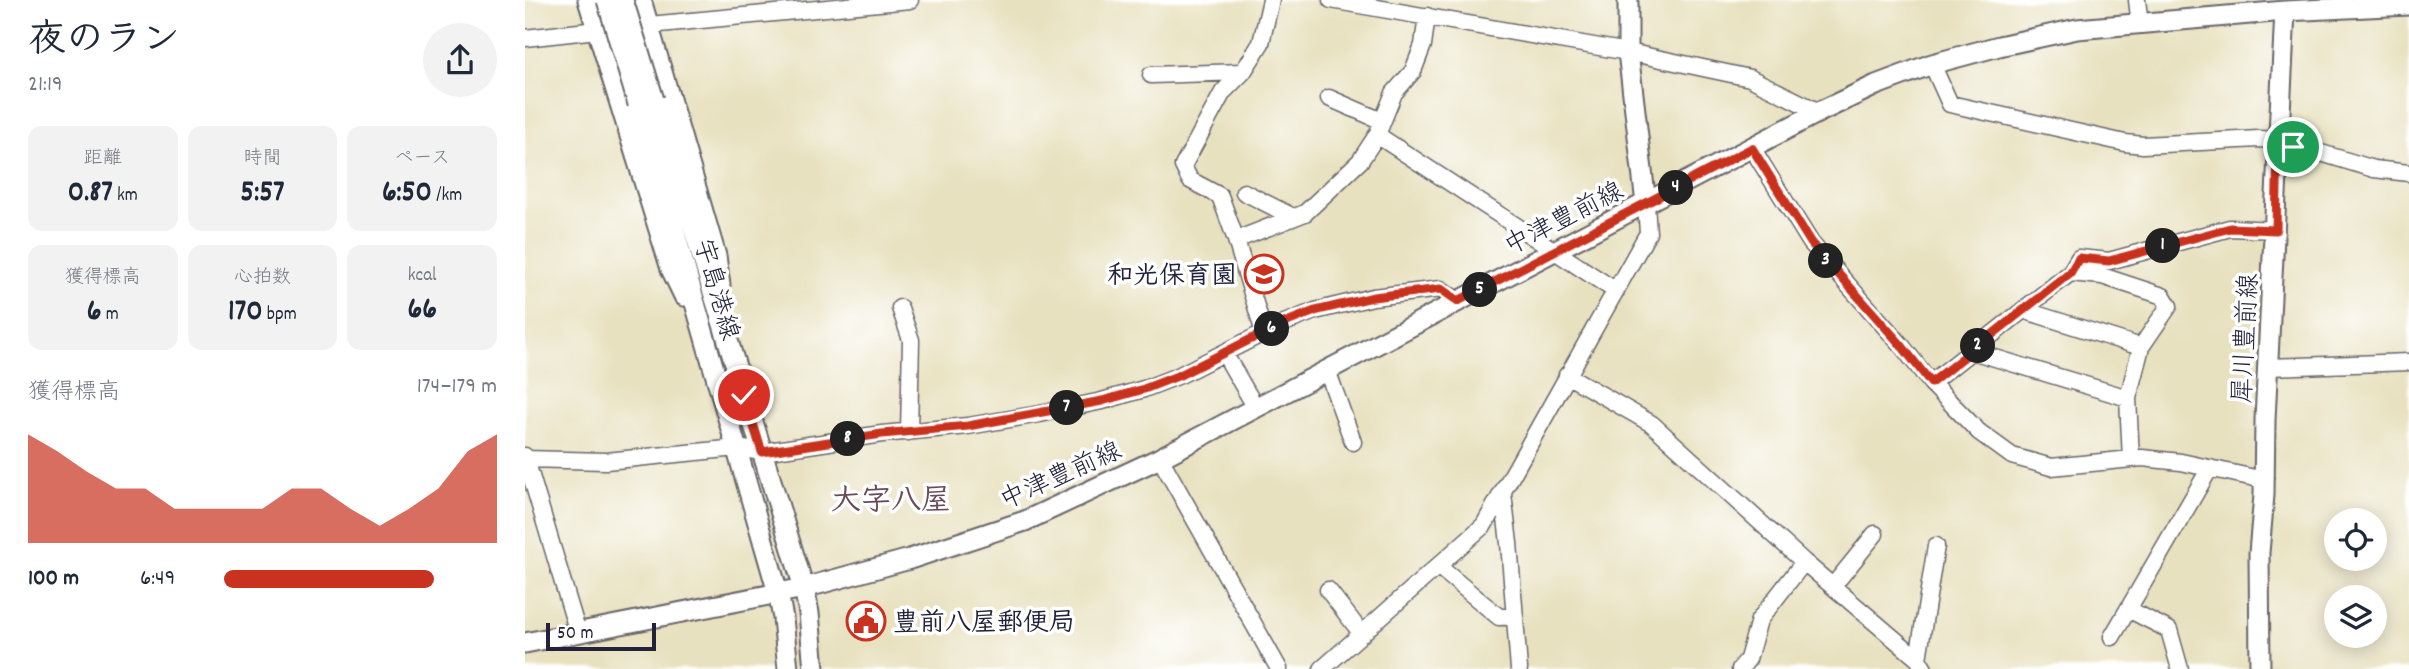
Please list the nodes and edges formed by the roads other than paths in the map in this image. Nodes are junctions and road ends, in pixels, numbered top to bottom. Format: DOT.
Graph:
graph roads {
  1 [pos="588,0"];
  2 [pos="607,0"];
  3 [pos="623,0"];
  4 [pos="641,0"];
  5 [pos="910,0"];
  6 [pos="1271,0"];
  7 [pos="1331,0"];
  8 [pos="1628,0"];
  9 [pos="2137,0"];
  10 [pos="2285,5"];
  11 [pos="2409,5"];
  12 [pos="1427,16"];
  13 [pos="2140,24"];
  14 [pos="648,25"];
  15 [pos="598,29"];
  16 [pos="525,38"];
  17 [pos="1628,52"];
  18 [pos="1932,64"];
  19 [pos="1243,72"];
  20 [pos="1151,75"];
  21 [pos="1329,98"];
  22 [pos="646,102"];
  23 [pos="1819,112"];
  24 [pos="1379,128"];
  25 [pos="2278,141"];
  26 [pos="1752,148"];
  27 [pos="2409,173"];
  28 [pos="1244,192"];
  29 [pos="1646,204"];
  30 [pos="1293,218"];
  31 [pos="2276,230"];
  32 [pos="1236,240"];
  33 [pos="1554,250"];
  34 [pos="2070,273"];
  35 [pos="1616,290"];
  36 [pos="1458,301"];
  37 [pos="901,308"];
  38 [pos="2023,310"];
  39 [pos="1264,333"];
  40 [pos="727,338"];
  41 [pos="706,341"];
  42 [pos="2141,347"];
  43 [pos="1972,351"];
  44 [pos="1224,352"];
  45 [pos="2409,362"];
  46 [pos="2269,367"];
  47 [pos="1327,370"];
  48 [pos="1567,375"];
  49 [pos="1931,383"];
  50 [pos="2128,398"];
  51 [pos="1255,408"];
  52 [pos="909,432"];
  53 [pos="1353,442"];
  54 [pos="737,448"];
  55 [pos="762,452"];
  56 [pos="525,458"];
  57 [pos="1160,458"];
  58 [pos="2131,459"];
  59 [pos="2210,468"];
  60 [pos="2264,480"];
  61 [pos="1503,494"];
  62 [pos="1875,534"];
  63 [pos="1937,547"];
  64 [pos="1804,562"];
  65 [pos="1439,566"];
  66 [pos="1833,586"];
  67 [pos="804,588"];
  68 [pos="1328,590"];
  69 [pos="778,593"];
  70 [pos="2128,609"];
  71 [pos="1515,616"];
  72 [pos="578,633"];
  73 [pos="1362,634"];
  74 [pos="2112,637"];
  75 [pos="525,643"];
  76 [pos="1921,664"];
  77 [pos="787,669"];
  78 [pos="814,669"];
  79 [pos="1279,669"];
  80 [pos="1322,669"];
  81 [pos="1519,669"];
  82 [pos="1740,669"];
  83 [pos="2180,669"];
  84 [pos="2260,669"];
  1 -- 15 [label="main road"];
  2 -- 22 [label="main road, 宇島港線, bridge"];
  3 -- 22 [label="main road, 宇島港線, bridge"];
  4 -- 14 [label="main road"];
  5 -- 14 [label="street"];
  6 -- 19 [label="street"];
  7 -- 12 [label="street"];
  8 -- 17 [label="main road"];
  9 -- 13 [label="street"];
  10 -- 11 [label="main road, 中津豊前線"];
  10 -- 13 [label="main road, 中津豊前線"];
  10 -- 25 [label="main road, 犀川豊前線"];
  12 -- 17 [label="street"];
  12 -- 24 [label="street"];
  13 -- 18 [label="main road, 中津豊前線"];
  14 -- 15 [label="street"];
  14 -- 40 [label="main road"];
  15 -- 16 [label="street"];
  15 -- 41 [label="main road"];
  17 -- 23 [label="street"];
  17 -- 29 [label="main road"];
  18 -- 23 [label="main road, 中津豊前線"];
  18 -- 25 [label="street"];
  19 -- 20 [label="street"];
  19 -- 32 [label="street"];
  21 -- 24 [label="street"];
  22 -- 40 [label="main road, 宇島港線"];
  22 -- 41 [label="main road, 宇島港線"];
  23 -- 26 [label="main road, 中津豊前線"];
  24 -- 30 [label="street"];
  24 -- 33 [label="street"];
  25 -- 27 [label="street"];
  25 -- 31 [label="main road, 犀川豊前線"];
  26 -- 29 [label="main road, 中津豊前線"];
  26 -- 49 [label="street"];
  28 -- 30 [label="street"];
  29 -- 33 [label="main road, 中津豊前線"];
  29 -- 35 [label="street"];
  30 -- 32 [label="street"];
  31 -- 34 [label="street"];
  31 -- 46 [label="main road, 犀川豊前線"];
  32 -- 39 [label="street"];
  33 -- 35 [label="street"];
  33 -- 36 [label="main road, 中津豊前線"];
  34 -- 38 [label="street"];
  34 -- 42 [label="street"];
  35 -- 48 [label="street"];
  36 -- 39 [label="street"];
  36 -- 47 [label="main road, 中津豊前線"];
  37 -- 52 [label="street"];
  38 -- 42 [label="street"];
  38 -- 43 [label="street"];
  39 -- 44 [label="street"];
  40 -- 55 [label="main road, 宇島港線"];
  41 -- 54 [label="main road, 宇島港線"];
  42 -- 50 [label="street"];
  43 -- 49 [label="street"];
  43 -- 50 [label="street"];
  44 -- 51 [label="street"];
  44 -- 52 [label="street"];
  45 -- 46 [label="street"];
  46 -- 60 [label="main road, 犀川豊前線"];
  47 -- 51 [label="main road, 中津豊前線"];
  47 -- 53 [label="street"];
  48 -- 61 [label="street"];
  48 -- 64 [label="street"];
  49 -- 58 [label="street"];
  50 -- 58 [label="street"];
  51 -- 57 [label="main road, 中津豊前線"];
  52 -- 55 [label="street"];
  54 -- 55 [label="street"];
  54 -- 56 [label="street"];
  54 -- 69 [label="main road, 宇島港線"];
  55 -- 67 [label="main road, 宇島港線"];
  56 -- 72 [label="street"];
  57 -- 67 [label="main road, 中津豊前線"];
  57 -- 79 [label="street"];
  58 -- 59 [label="street"];
  59 -- 60 [label="street"];
  59 -- 70 [label="street"];
  60 -- 84 [label="main road, 犀川豊前線"];
  61 -- 65 [label="street"];
  61 -- 71 [label="street"];
  62 -- 66 [label="street"];
  63 -- 76 [label="street"];
  64 -- 66 [label="street"];
  64 -- 82 [label="street"];
  65 -- 71 [label="street"];
  65 -- 73 [label="street"];
  66 -- 76 [label="street"];
  67 -- 69 [label="main road, 中津豊前線"];
  67 -- 78 [label="main road, 宇島港線"];
  68 -- 73 [label="street"];
  69 -- 72 [label="main road, 中津豊前線"];
  69 -- 77 [label="main road, 宇島港線"];
  70 -- 74 [label="street"];
  70 -- 83 [label="street"];
  71 -- 81 [label="street"];
  72 -- 75 [label="main road, 中津豊前線"];
  73 -- 80 [label="street"];
}
